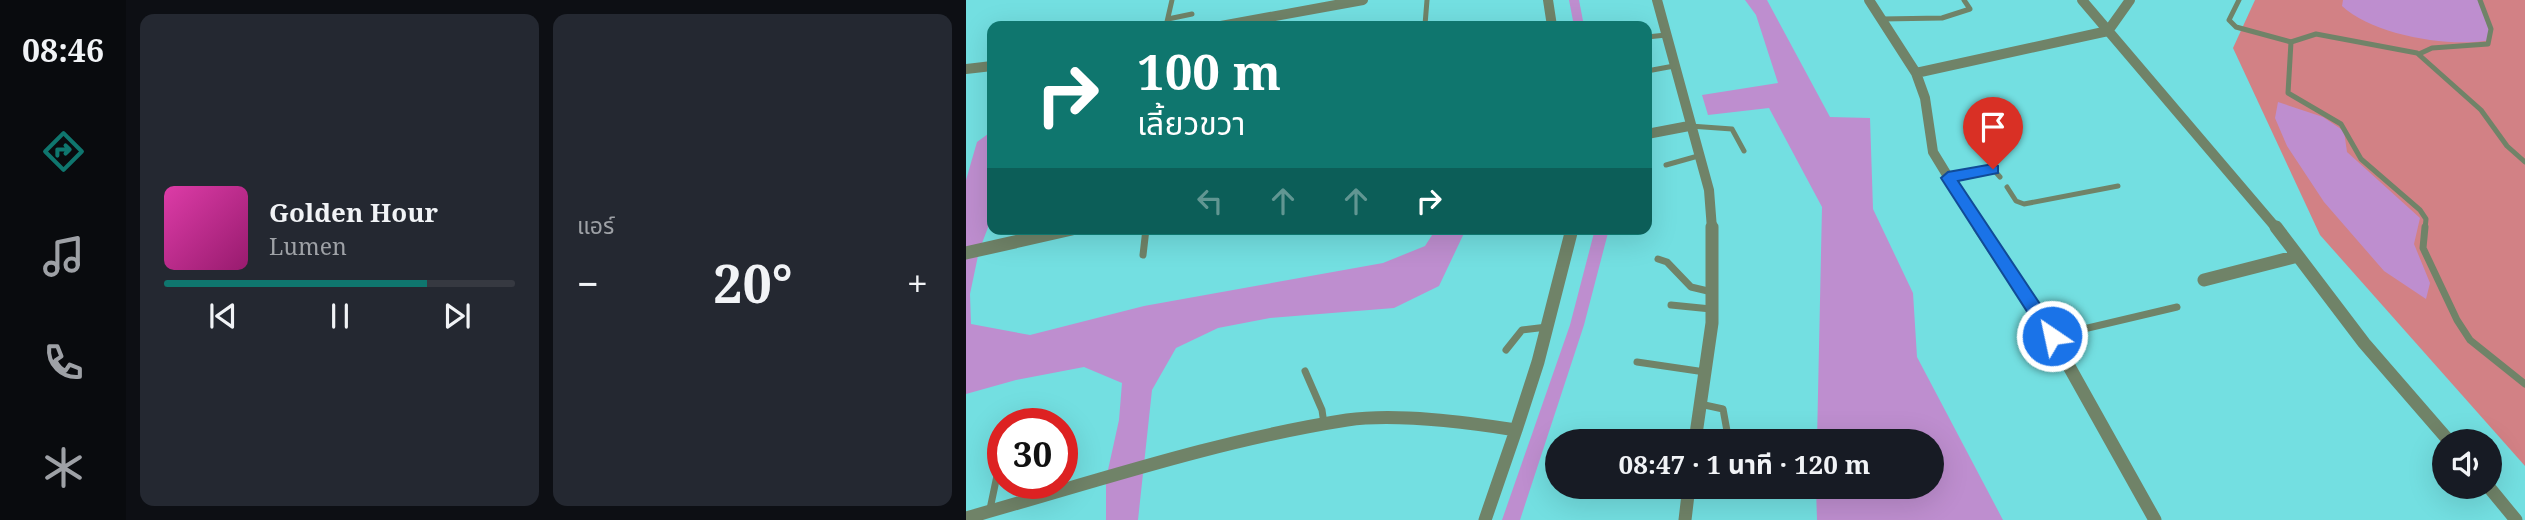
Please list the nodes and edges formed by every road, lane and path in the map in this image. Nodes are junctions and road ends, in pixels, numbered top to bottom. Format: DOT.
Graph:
graph roads {
  1 [pos="1172,0"];
  2 [pos="1363,0"];
  3 [pos="1427,0"];
  4 [pos="1548,0"];
  5 [pos="1657,0"];
  6 [pos="1869,0"];
  7 [pos="1964,0"];
  8 [pos="2082,0"];
  9 [pos="2130,0"];
  10 [pos="2239,0"];
  11 [pos="2480,0"];
  12 [pos="1322,3"];
  13 [pos="1192,15"];
  14 [pos="1168,19"];
  15 [pos="1882,19"];
  16 [pos="1243,21"];
  17 [pos="1425,21"];
  18 [pos="1551,21"];
  19 [pos="2108,31"];
  20 [pos="1665,35"];
  21 [pos="1652,36"];
  22 [pos="2291,42"];
  23 [pos="2419,54"];
  24 [pos="1674,66"];
  25 [pos="987,67"];
  26 [pos="966,69"];
  27 [pos="1652,70"];
  28 [pos="1916,74"];
  29 [pos="1689,127"];
  30 [pos="1652,133"];
  31 [pos="1744,151"];
  32 [pos="1698,156"];
  33 [pos="2524,162"];
  34 [pos="1666,165"];
  35 [pos="2000,177"];
  36 [pos="1948,178"];
  37 [pos="2118,186"];
  38 [pos="2007,187"];
  39 [pos="1046,235"];
  40 [pos="1145,235"];
  41 [pos="1570,235"];
  42 [pos="982,250"];
  43 [pos="966,253"];
  44 [pos="1143,255"];
  45 [pos="2298,256"];
  46 [pos="1658,259"];
  47 [pos="2204,280"];
  48 [pos="1712,292"];
  49 [pos="1671,306"];
  50 [pos="2177,307"];
  51 [pos="1712,309"];
  52 [pos="1547,327"];
  53 [pos="2052,336"];
  54 [pos="1506,349"];
  55 [pos="1637,362"];
  56 [pos="1305,371"];
  57 [pos="1705,372"];
  58 [pos="2525,384"];
  59 [pos="1700,404"];
  60 [pos="1324,424"];
  61 [pos="1697,429"];
  62 [pos="1727,429"];
  63 [pos="2439,429"];
  64 [pos="1517,430"];
  65 [pos="1078,483"];
  66 [pos="993,499"];
  67 [pos="1020,499"];
  68 [pos="1687,499"];
  69 [pos="2499,499"];
  70 [pos="990,512"];
  71 [pos="966,519"];
  72 [pos="1485,520"];
  73 [pos="1685,520"];
  74 [pos="2155,520"];
  75 [pos="2516,520"];
  1 -- 14 [label="lane"];
  2 -- 12 [label="street"];
  3 -- 17 [label="lane"];
  4 -- 18 [label="street"];
  5 -- 20 [label="street"];
  6 -- 15 [label="street"];
  7 -- 15 [label="lane"];
  8 -- 19 [label="street"];
  9 -- 19 [label="street"];
  10 -- 22 [label="lane"];
  11 -- 23 [label="lane"];
  12 -- 16 [label="street"];
  13 -- 14 [label="lane"];
  15 -- 28 [label="street"];
  19 -- 28 [label="street"];
  19 -- 45 [label="street"];
  20 -- 21 [label="lane"];
  20 -- 24 [label="street"];
  22 -- 23 [label="lane"];
  22 -- 58 [label="lane"];
  23 -- 33 [label="lane"];
  24 -- 27 [label="lane"];
  24 -- 29 [label="street"];
  25 -- 26 [label="street"];
  28 -- 36 [label="street"];
  29 -- 30 [label="street"];
  29 -- 31 [label="lane"];
  29 -- 32 [label="street"];
  32 -- 34 [label="lane"];
  32 -- 48 [label="street"];
  35 -- 36 [label="lane"];
  36 -- 53 [label="street"];
  37 -- 38 [label="lane"];
  39 -- 42 [label="street"];
  40 -- 44 [label="lane"];
  41 -- 52 [label="street"];
  42 -- 43 [label="street"];
  45 -- 47 [label="street"];
  45 -- 63 [label="street"];
  46 -- 48 [label="lane"];
  48 -- 51 [label="street"];
  49 -- 51 [label="lane"];
  50 -- 53 [label="lane"];
  51 -- 57 [label="street"];
  52 -- 54 [label="lane"];
  52 -- 64 [label="street"];
  53 -- 74 [label="street"];
  55 -- 57 [label="lane"];
  56 -- 60 [label="lane"];
  57 -- 59 [label="street"];
  59 -- 61 [label="street"];
  59 -- 62 [label="lane"];
  60 -- 64 [label="street"];
  60 -- 65 [label="street"];
  64 -- 72 [label="street"];
  66 -- 70 [label="lane"];
  67 -- 70 [label="street"];
  68 -- 73 [label="street"];
  69 -- 75 [label="street"];
  70 -- 71 [label="street"];
}
